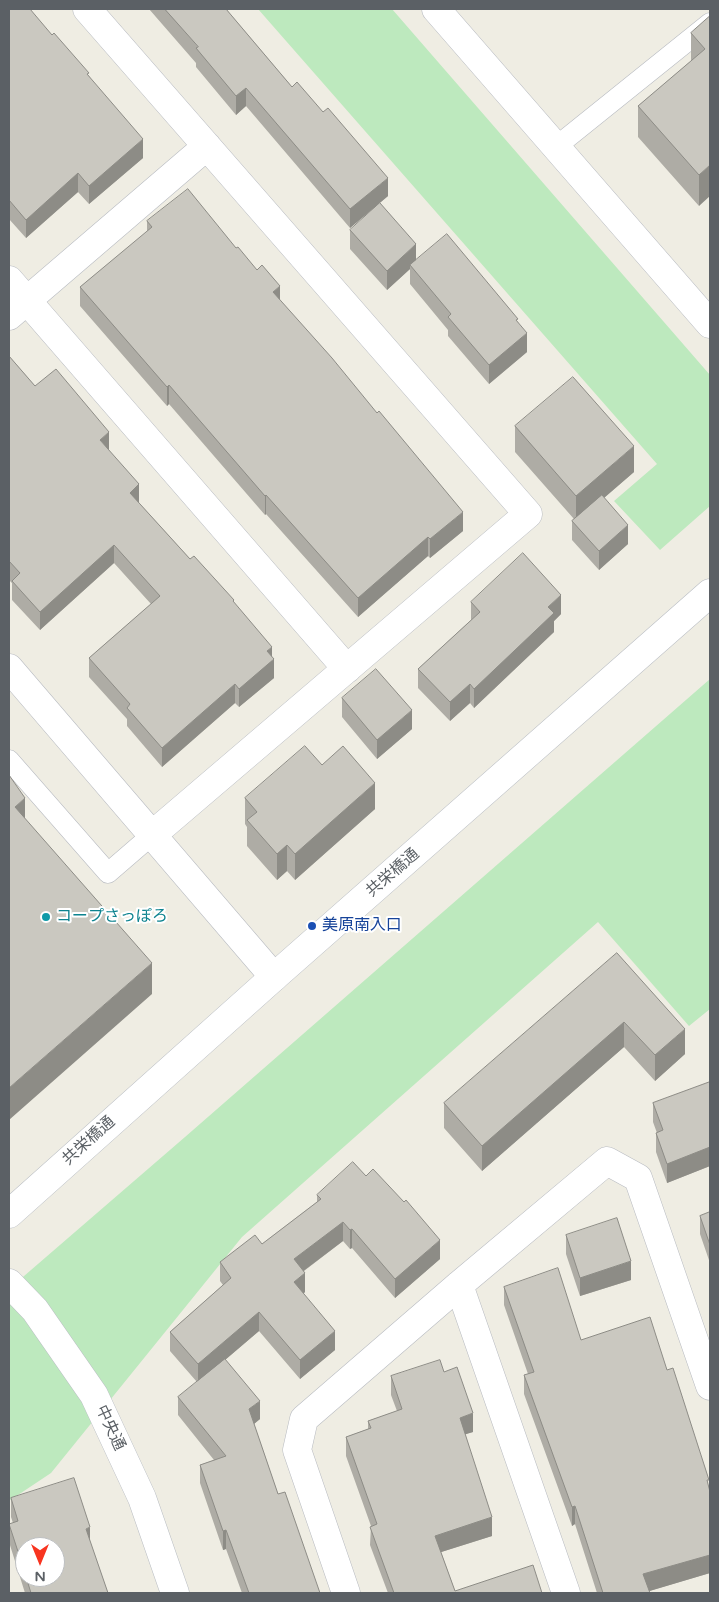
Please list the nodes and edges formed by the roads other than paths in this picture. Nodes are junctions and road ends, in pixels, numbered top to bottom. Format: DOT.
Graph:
graph roads {
  1 [pos="87,9"];
  2 [pos="436,9"];
  3 [pos="710,23"];
  4 [pos="207,146"];
  5 [pos="557,146"];
  6 [pos="9,280"];
  7 [pos="18,308"];
  8 [pos="710,324"];
  9 [pos="710,593"];
  10 [pos="347,670"];
  11 [pos="12,678"];
  12 [pos="9,760"];
  13 [pos="152,835"];
  14 [pos="274,977"];
  15 [pos="9,1214"];
  16 [pos="9,1283"];
  17 [pos="459,1285"];
  18 [pos="710,1386"];
  19 [pos="175,1593"];
  20 [pos="346,1593"];
  21 [pos="566,1593"];
  1 -- 4 [label="street"];
  2 -- 5 [label="street"];
  3 -- 5 [label="lane"];
  4 -- 7 [label="street"];
  4 -- 10 [label="street"];
  5 -- 8 [label="street"];
  6 -- 7 [label="street"];
  7 -- 10 [label="street"];
  9 -- 14 [label="street, 共栄橋通"];
  10 -- 13 [label="street"];
  11 -- 13 [label="street"];
  12 -- 13 [label="lane"];
  13 -- 14 [label="street"];
  14 -- 15 [label="street, 共栄橋通"];
  16 -- 19 [label="street, 中央通"];
  17 -- 18 [label="street"];
  17 -- 20 [label="street"];
  17 -- 21 [label="street"];
}
